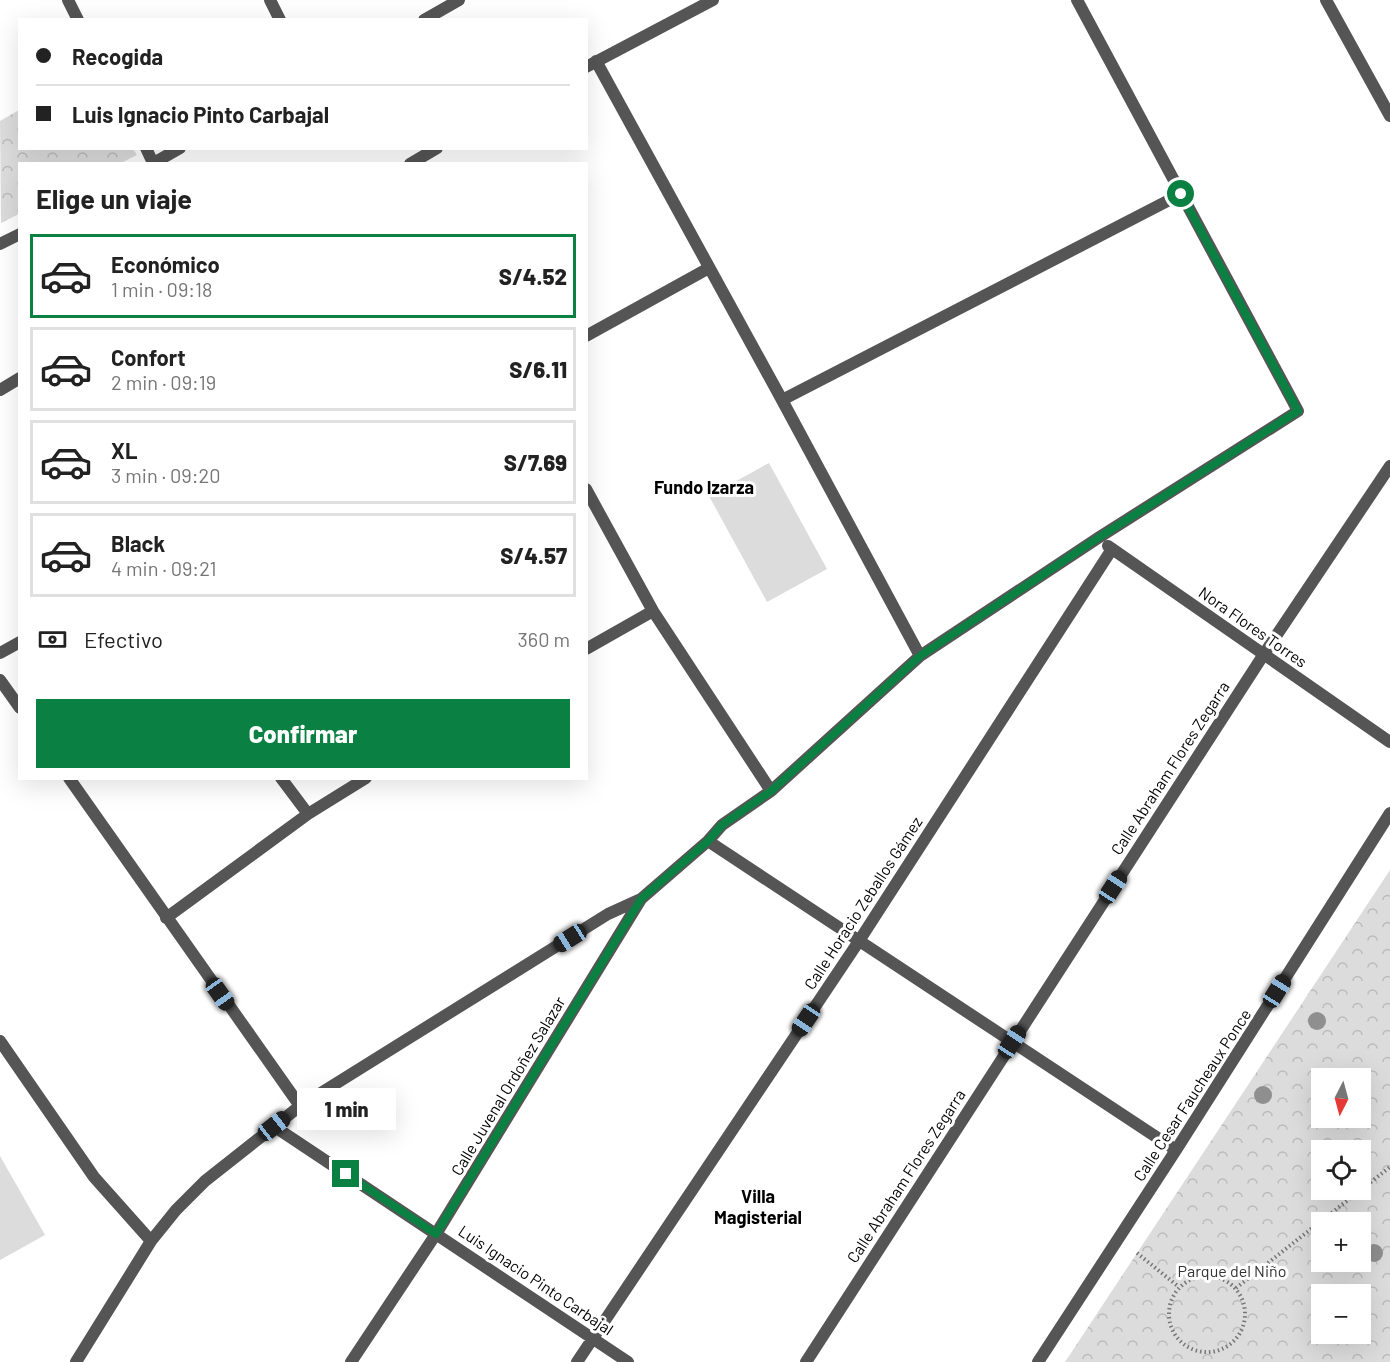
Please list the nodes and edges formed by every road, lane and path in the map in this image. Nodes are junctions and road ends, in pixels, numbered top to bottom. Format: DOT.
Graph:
graph roads {
  1 [pos="68,0"];
  2 [pos="270,0"];
  3 [pos="459,0"];
  4 [pos="713,0"];
  5 [pos="1077,0"];
  6 [pos="1326,0"];
  7 [pos="77,18"];
  8 [pos="279,18"];
  9 [pos="427,18"];
  10 [pos="591,64"];
  11 [pos="1390,116"];
  12 [pos="176,150"];
  13 [pos="434,150"];
  14 [pos="155,162"];
  15 [pos="413,162"];
  16 [pos="1181,194"];
  17 [pos="18,235"];
  18 [pos="0,244"];
  19 [pos="709,268"];
  20 [pos="588,335"];
  21 [pos="18,379"];
  22 [pos="0,390"];
  23 [pos="782,400"];
  24 [pos="1390,466"];
  25 [pos="588,493"];
  26 [pos="1098,538"];
  27 [pos="1112,549"];
  28 [pos="654,611"];
  29 [pos="18,643"];
  30 [pos="588,648"];
  31 [pos="0,653"];
  32 [pos="1264,654"];
  33 [pos="920,656"];
  34 [pos="0,680"];
  35 [pos="18,705"];
  36 [pos="1390,742"];
  37 [pos="70,780"];
  38 [pos="283,780"];
  39 [pos="363,780"];
  40 [pos="771,791"];
  41 [pos="1390,813"];
  42 [pos="308,814"];
  43 [pos="708,841"];
  44 [pos="641,899"];
  45 [pos="166,918"];
  46 [pos="859,941"];
  47 [pos="0,1041"];
  48 [pos="1012,1042"];
  49 [pos="300,1106"];
  50 [pos="274,1126"];
  51 [pos="1176,1150"];
  52 [pos="1390,1167"];
  53 [pos="436,1234"];
  54 [pos="151,1241"];
  55 [pos="1137,1253"];
  56 [pos="1179,1287"];
  57 [pos="1236,1288"];
  58 [pos="593,1338"];
  59 [pos="76,1362"];
  60 [pos="351,1362"];
  61 [pos="577,1362"];
  62 [pos="628,1362"];
  63 [pos="806,1362"];
  64 [pos="1038,1362"];
  1 -- 7 [label="street"];
  2 -- 8 [label="street"];
  3 -- 9 [label="street"];
  4 -- 10 [label="street"];
  5 -- 16 [label="street"];
  6 -- 11 [label="street"];
  10 -- 19 [label="street"];
  12 -- 14 [label="street"];
  13 -- 15 [label="street"];
  16 -- 23 [label="street"];
  16 -- 26 [label="street, Calle Juvenal Ordoñez Salazar"];
  17 -- 18 [label="street"];
  19 -- 20 [label="street"];
  19 -- 23 [label="street"];
  21 -- 22 [label="street"];
  23 -- 33 [label="street"];
  24 -- 32 [label="street, Calle Abraham Flores Zegarra"];
  25 -- 28 [label="street"];
  26 -- 27 [label="street, Nora Flores Torres"];
  26 -- 33 [label="street, Calle Juvenal Ordoñez Salazar"];
  27 -- 32 [label="street, Nora Flores Torres"];
  27 -- 46 [label="street, Calle Horacio Zeballos Gámez"];
  28 -- 30 [label="street"];
  28 -- 40 [label="street"];
  29 -- 31 [label="street"];
  32 -- 36 [label="street, Nora Flores Torres"];
  32 -- 48 [label="street, Calle Abraham Flores Zegarra"];
  33 -- 40 [label="street, Calle Juvenal Ordoñez Salazar"];
  34 -- 35 [label="street"];
  37 -- 45 [label="street"];
  38 -- 42 [label="street"];
  39 -- 42 [label="street"];
  40 -- 43 [label="street, Calle Juvenal Ordoñez Salazar"];
  41 -- 51 [label="street, Calle Cesar Faucheaux Ponce"];
  42 -- 45 [label="street"];
  43 -- 44 [label="street, Calle Juvenal Ordoñez Salazar"];
  43 -- 46 [label="street"];
  44 -- 49 [label="street"];
  44 -- 53 [label="street, Calle Juvenal Ordoñez Salazar"];
  45 -- 49 [label="street"];
  46 -- 48 [label="street"];
  46 -- 58 [label="street, Calle Horacio Zeballos Gámez"];
  47 -- 54 [label="street"];
  48 -- 51 [label="street"];
  48 -- 63 [label="street, Calle Abraham Flores Zegarra"];
  49 -- 50 [label="street"];
  50 -- 53 [label="street, Luis Ignacio Pinto Carbajal"];
  50 -- 54 [label="street"];
  51 -- 64 [label="street, Calle Cesar Faucheaux Ponce"];
  52 -- 57 [label="path"];
  53 -- 58 [label="street, Luis Ignacio Pinto Carbajal"];
  53 -- 60 [label="street, Calle Juvenal Ordoñez Salazar"];
  54 -- 59 [label="street"];
  55 -- 56 [label="path"];
  56 -- 57 [label="path"];
  56 -- 57 [label="path"];
  58 -- 61 [label="street, Calle Horacio Zeballos Gámez"];
  58 -- 62 [label="street, Luis Ignacio Pinto Carbajal"];
}
